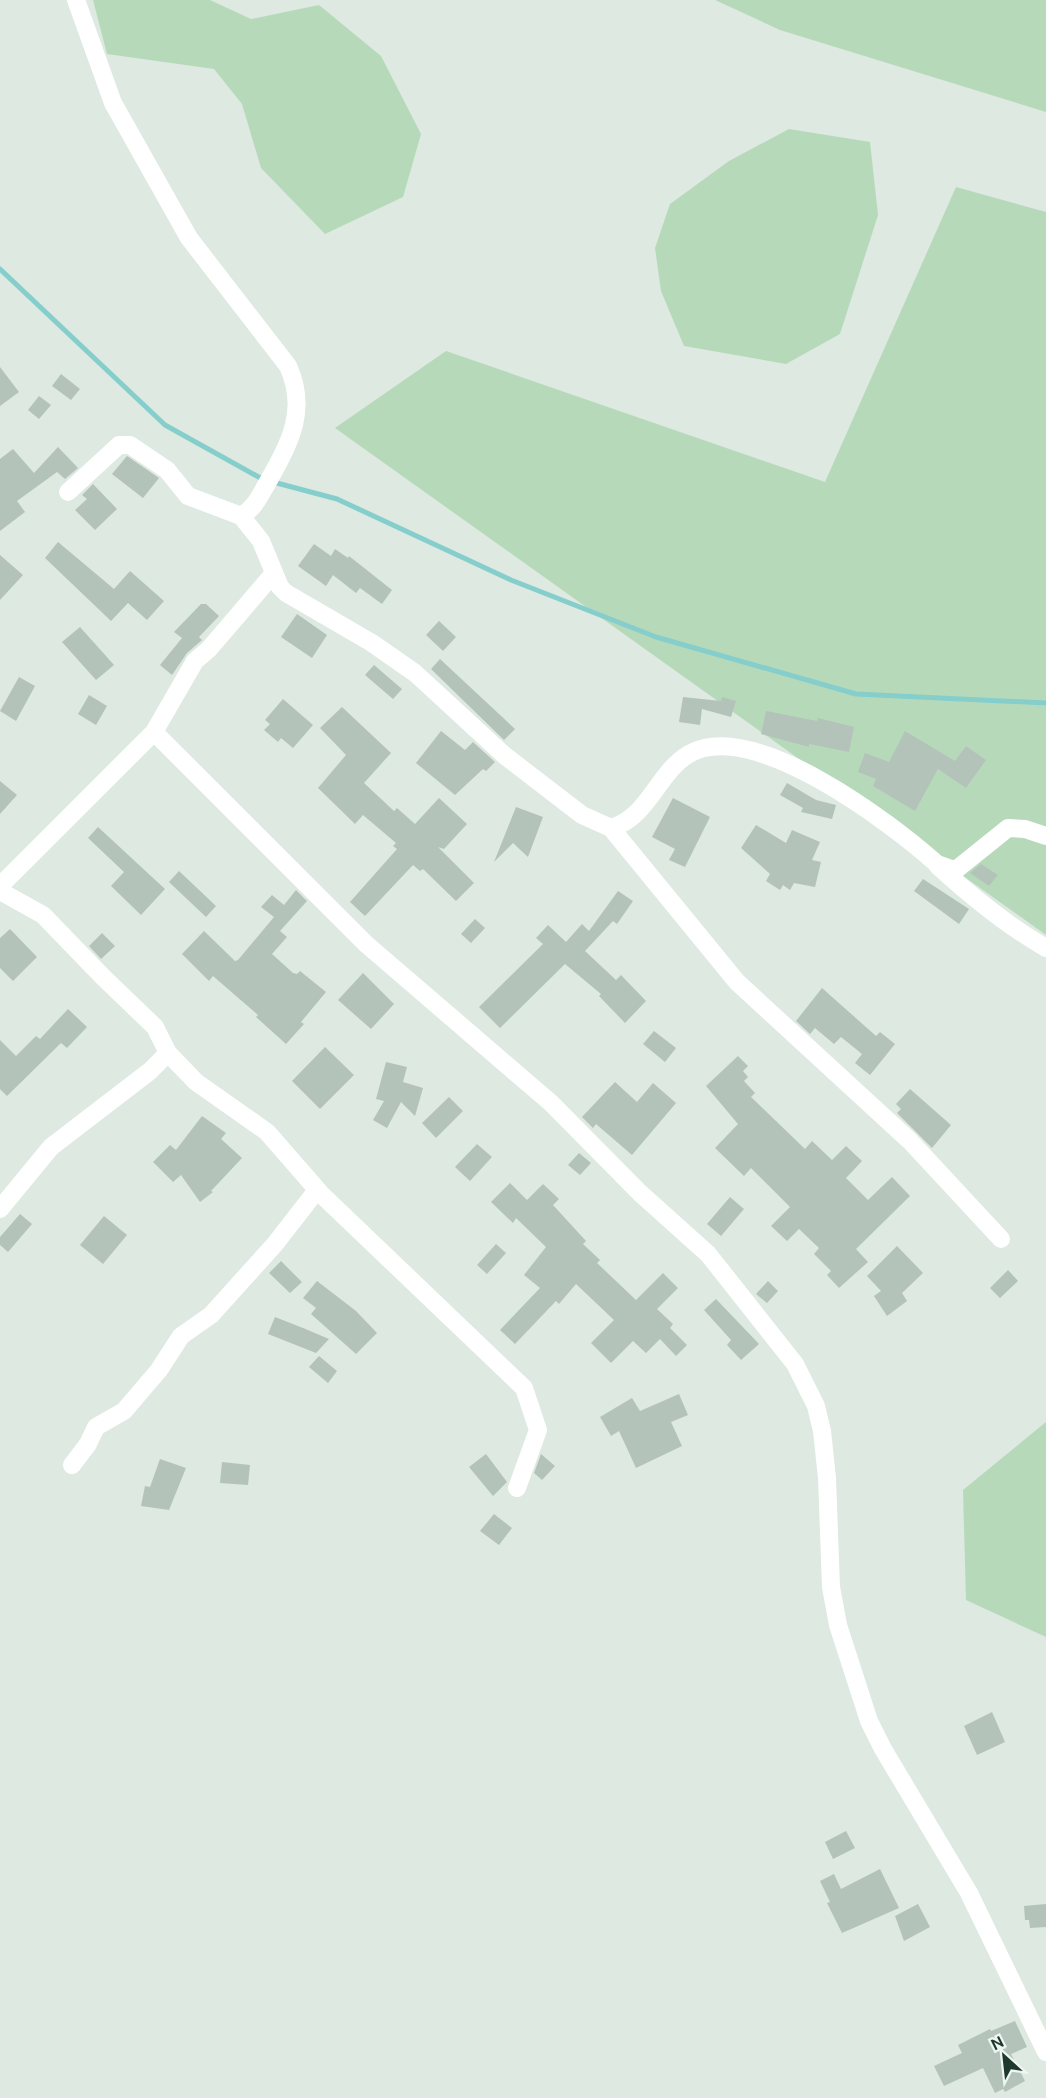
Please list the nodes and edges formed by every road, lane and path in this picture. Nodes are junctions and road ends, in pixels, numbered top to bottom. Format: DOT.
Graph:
graph roads {
  1 [pos="76,0"];
  2 [pos="68,492"];
  3 [pos="241,516"];
  4 [pos="273,573"];
  5 [pos="153,732"];
  6 [pos="611,828"];
  7 [pos="1046,836"];
  8 [pos="937,864"];
  9 [pos="0,886"];
  10 [pos="0,891"];
  11 [pos="1046,948"];
  12 [pos="168,1053"];
  13 [pos="317,1190"];
  14 [pos="0,1209"];
  15 [pos="1001,1239"];
  16 [pos="72,1465"];
  17 [pos="517,1488"];
  18 [pos="1046,2052"];
  1 -- 3 [label="street"];
  2 -- 3 [label="street"];
  3 -- 4 [label="street"];
  4 -- 5 [label="street"];
  4 -- 6 [label="street"];
  5 -- 9 [label="street"];
  5 -- 18 [label="street"];
  6 -- 8 [label="street"];
  6 -- 15 [label="street"];
  7 -- 8 [label="street"];
  8 -- 11 [label="street"];
  10 -- 12 [label="street"];
  12 -- 13 [label="street"];
  12 -- 14 [label="street"];
  13 -- 16 [label="street"];
  13 -- 17 [label="street"];
}
